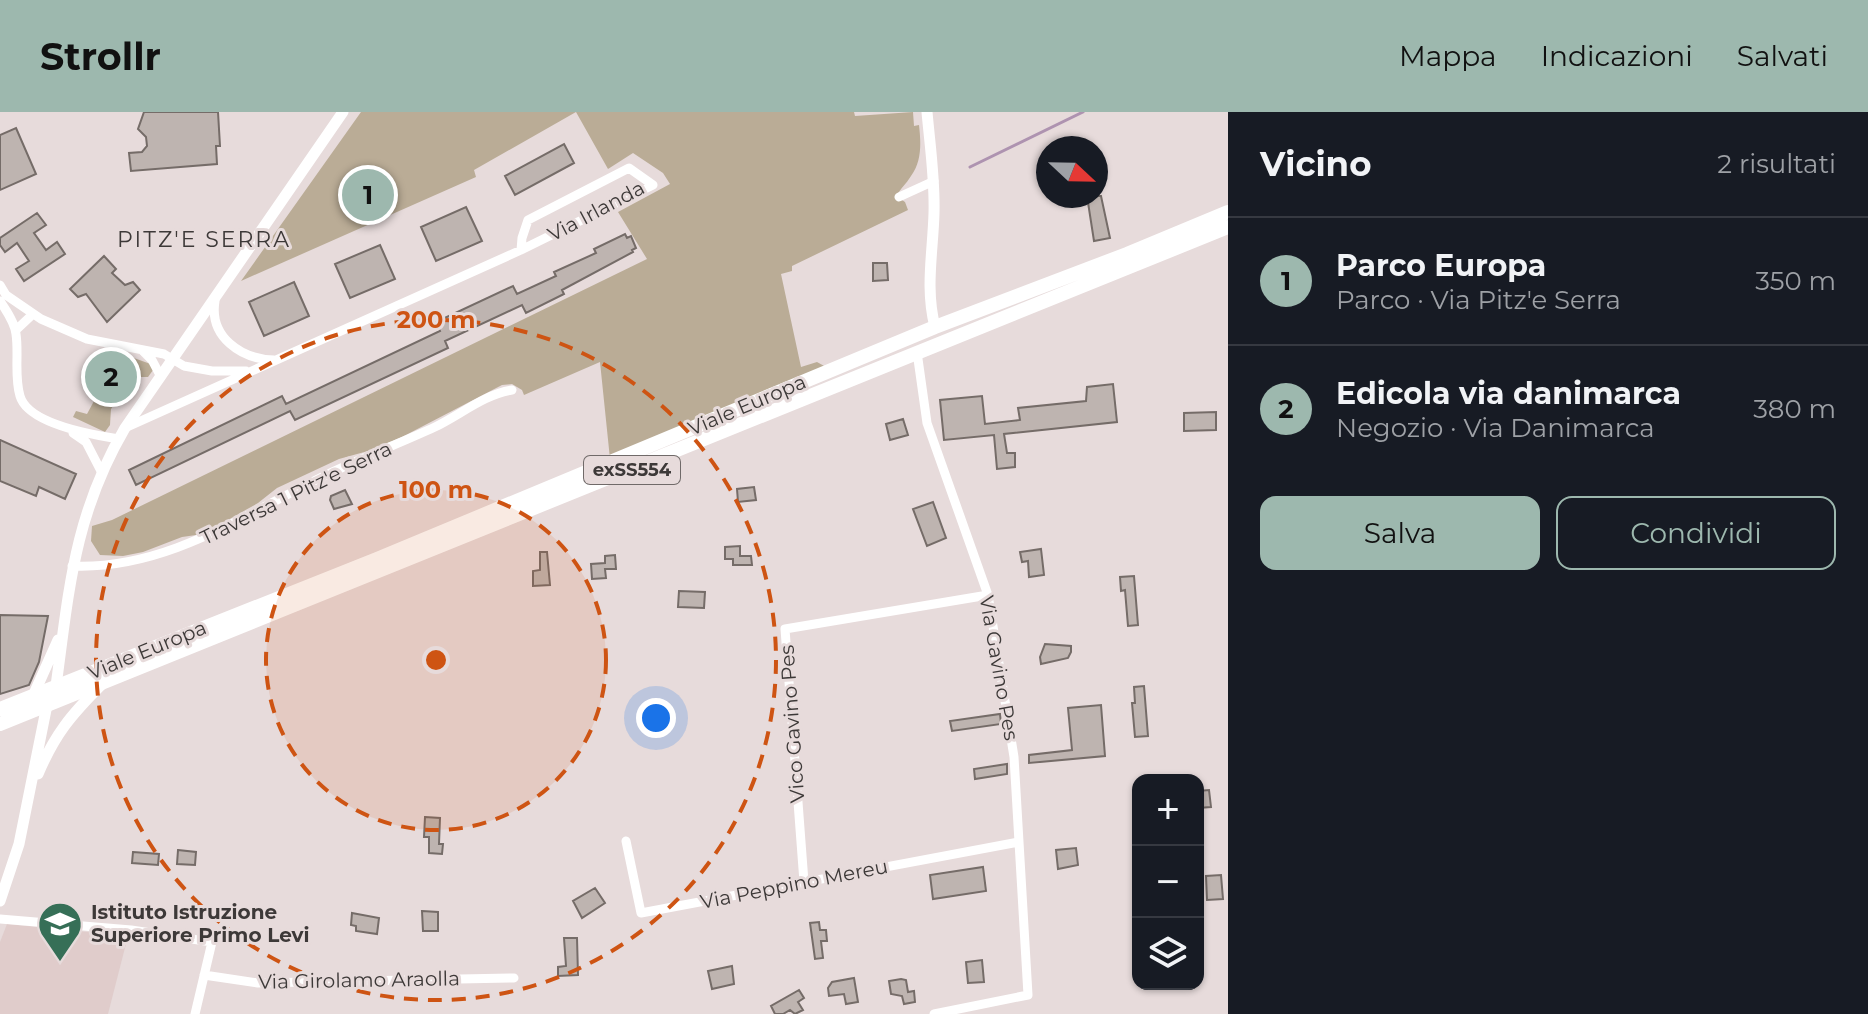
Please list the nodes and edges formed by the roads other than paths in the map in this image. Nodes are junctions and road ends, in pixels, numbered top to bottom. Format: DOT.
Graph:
graph roads {
  1 [pos="343,112"];
  2 [pos="927,112"];
  3 [pos="934,181"];
  4 [pos="899,197"];
  5 [pos="1228,212"];
  6 [pos="1228,227"];
  7 [pos="521,250"];
  8 [pos="0,285"];
  9 [pos="215,299"];
  10 [pos="0,301"];
  11 [pos="33,314"];
  12 [pos="935,327"];
  13 [pos="16,330"];
  14 [pos="142,350"];
  15 [pos="917,352"];
  16 [pos="173,359"];
  17 [pos="277,360"];
  18 [pos="251,371"];
  19 [pos="161,377"];
  20 [pos="512,390"];
  21 [pos="64,427"];
  22 [pos="122,434"];
  23 [pos="102,473"];
  24 [pos="72,566"];
  25 [pos="988,595"];
  26 [pos="64,625"];
  27 [pos="104,682"];
  28 [pos="56,686"];
  29 [pos="33,696"];
  30 [pos="47,705"];
  31 [pos="0,709"];
  32 [pos="0,724"];
  33 [pos="27,809"];
  34 [pos="626,841"];
  35 [pos="1019,842"];
  36 [pos="804,882"];
  37 [pos="0,901"];
  38 [pos="0,919"];
  39 [pos="204,975"];
  40 [pos="514,978"];
  41 [pos="195,1014"];
  42 [pos="934,1014"];
  1 -- 9 [label="street"];
  2 -- 3 [label="street"];
  3 -- 4 [label="street"];
  3 -- 12 [label="street"];
  5 -- 12 [label="main road, Viale Europa / exSS554"];
  6 -- 15 [label="main road, Viale Europa / exSS554"];
  7 -- 7 [label="street, Via Irlanda"];
  7 -- 17 [label="street, Via Irlanda"];
  8 -- 11 [label="street, Via Irlanda"];
  9 -- 16 [label="street"];
  9 -- 17 [label="street"];
  10 -- 13 [label="street"];
  11 -- 13 [label="street"];
  11 -- 14 [label="street, Via Irlanda"];
  12 -- 28 [label="main road, Viale Europa / exSS554"];
  13 -- 21 [label="street"];
  14 -- 16 [label="street, Via Irlanda"];
  14 -- 19 [label="street"];
  15 -- 25 [label="street, Via Gavino Pes"];
  15 -- 27 [label="main road, Viale Europa / exSS554"];
  16 -- 18 [label="street, Via Irlanda"];
  16 -- 19 [label="street"];
  17 -- 18 [label="street, Via Irlanda"];
  18 -- 22 [label="street, Via Irlanda"];
  19 -- 22 [label="street"];
  20 -- 24 [label="street, Traversa 1 Pitz'e Serra"];
  21 -- 22 [label="street"];
  21 -- 23 [label="street"];
  22 -- 23 [label="street"];
  23 -- 24 [label="street"];
  24 -- 26 [label="street"];
  25 -- 35 [label="street, Via Gavino Pes"];
  25 -- 36 [label="street, Vico Gavino Pes"];
  26 -- 28 [label="street"];
  26 -- 29 [label="street"];
  27 -- 30 [label="main road, Viale Europa / exSS554"];
  27 -- 33 [label="street"];
  28 -- 29 [label="main road, Viale Europa / exSS554"];
  28 -- 30 [label="street"];
  29 -- 31 [label="main road, Viale Europa / exSS554"];
  30 -- 32 [label="main road, Viale Europa / exSS554"];
  30 -- 33 [label="street"];
  33 -- 37 [label="street"];
  34 -- 36 [label="street, Via Peppino Mereu"];
  35 -- 36 [label="street, Via Peppino Mereu"];
  35 -- 42 [label="street, Via Gavino Pes"];
  38 -- 39 [label="street"];
  39 -- 40 [label="street, Via Girolamo Araolla"];
  39 -- 41 [label="street"];
}
